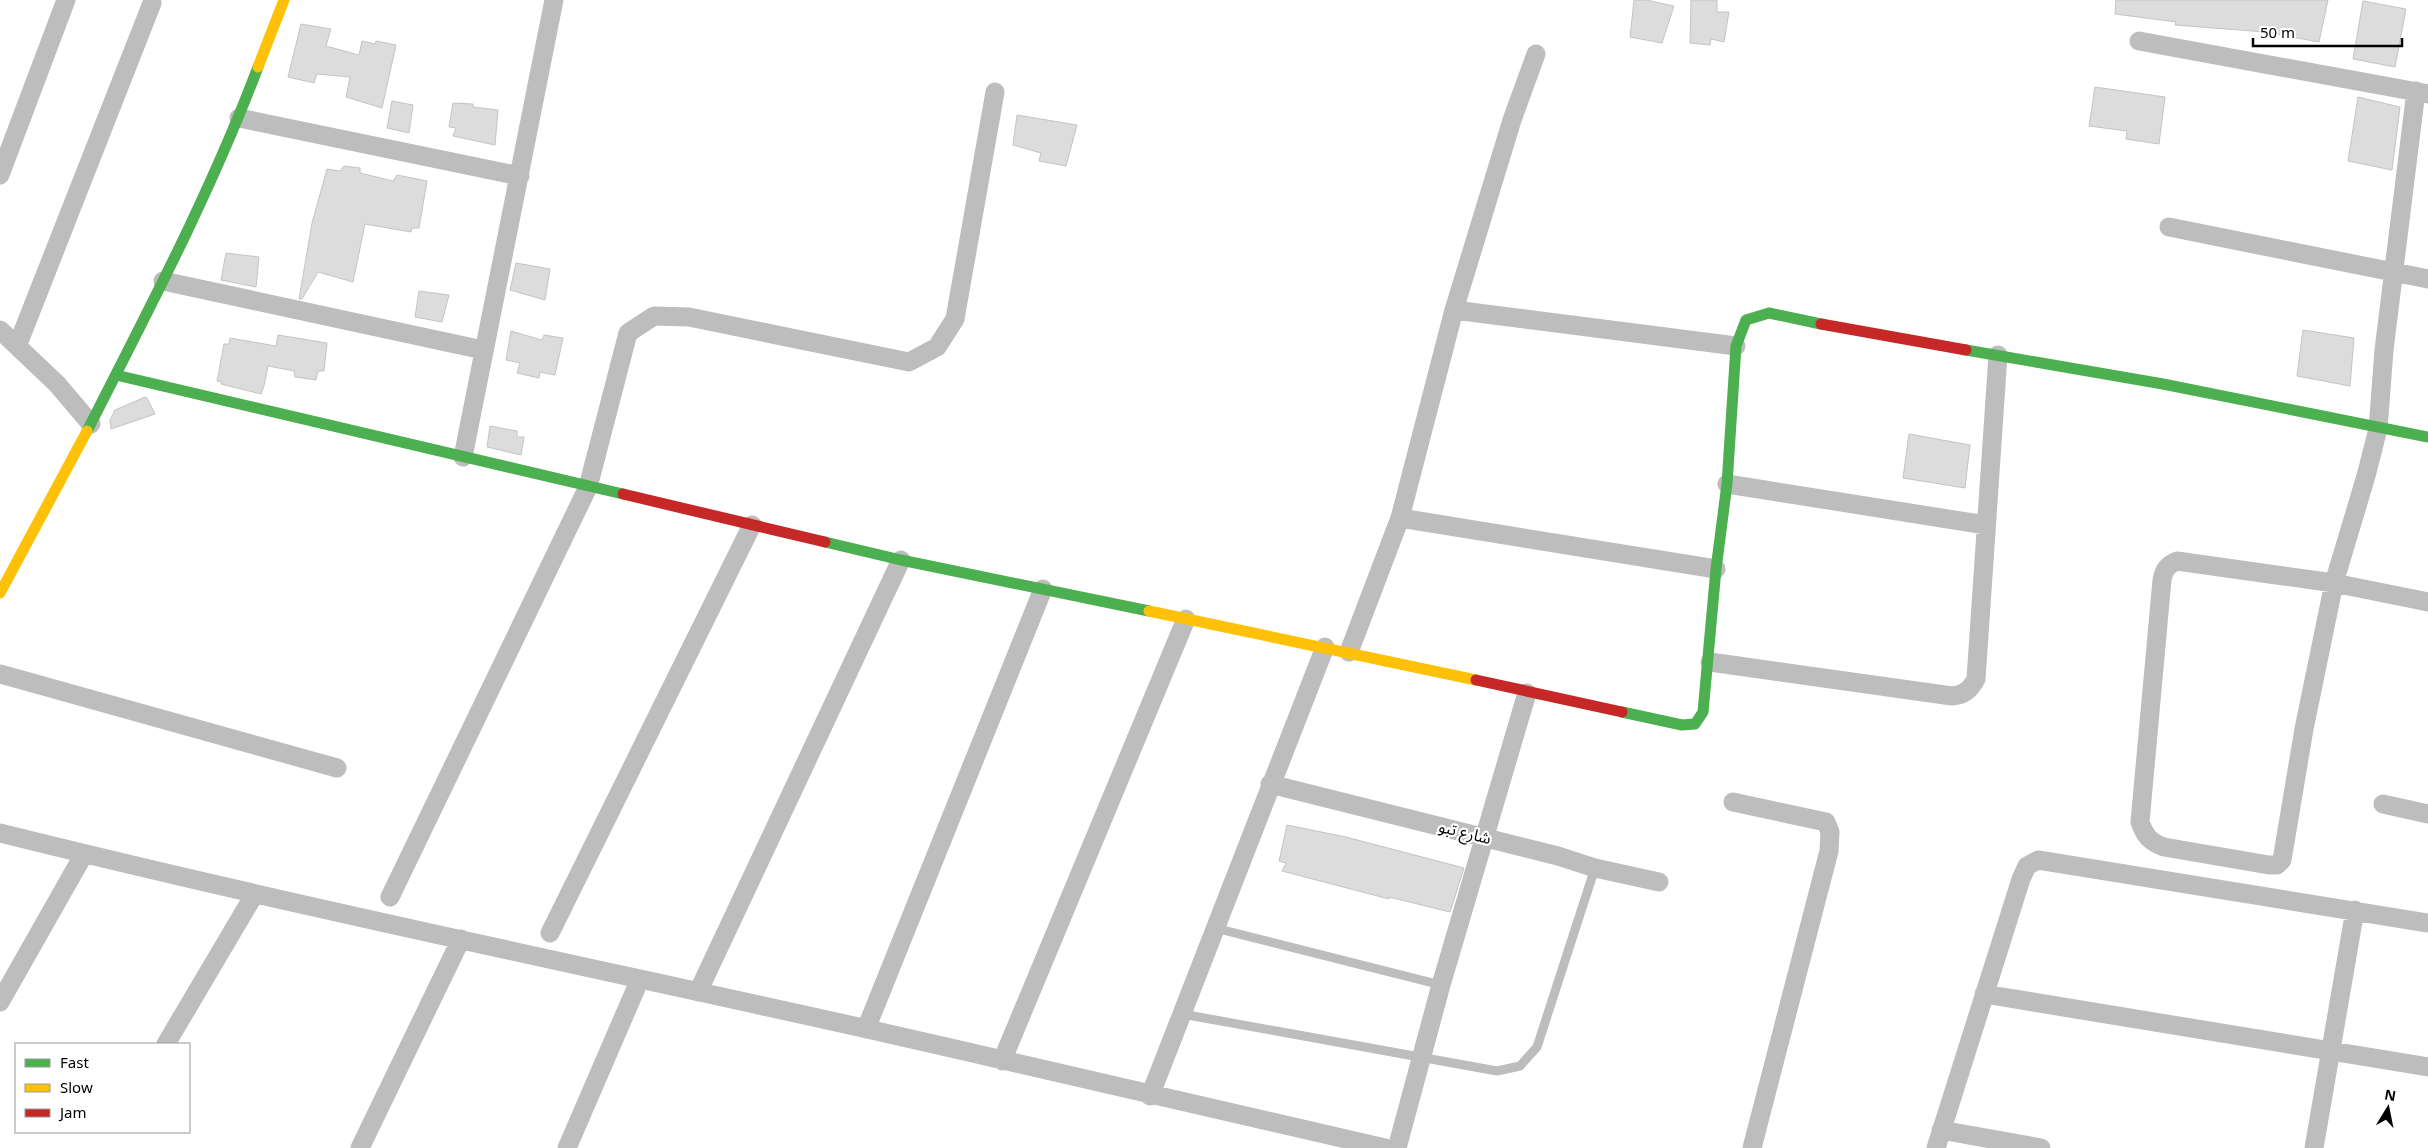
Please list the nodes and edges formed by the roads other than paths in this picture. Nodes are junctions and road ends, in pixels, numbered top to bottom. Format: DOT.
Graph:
graph roads {
  1 [pos="66,0"];
  2 [pos="284,0"];
  3 [pos="554,0"];
  4 [pos="152,3"];
  5 [pos="2139,41"];
  6 [pos="1536,54"];
  7 [pos="995,92"];
  8 [pos="2422,92"];
  9 [pos="239,118"];
  10 [pos="0,175"];
  11 [pos="520,176"];
  12 [pos="2169,227"];
  13 [pos="2393,273"];
  14 [pos="2428,279"];
  15 [pos="163,281"];
  16 [pos="1454,310"];
  17 [pos="0,330"];
  18 [pos="18,344"];
  19 [pos="1736,346"];
  20 [pos="483,350"];
  21 [pos="1998,355"];
  22 [pos="116,375"];
  23 [pos="91,424"];
  24 [pos="2378,429"];
  25 [pos="2428,437"];
  26 [pos="463,457"];
  27 [pos="1727,484"];
  28 [pos="588,487"];
  29 [pos="1400,518"];
  30 [pos="752,525"];
  31 [pos="1986,525"];
  32 [pos="901,560"];
  33 [pos="1716,569"];
  34 [pos="2334,583"];
  35 [pos="1043,589"];
  36 [pos="0,594"];
  37 [pos="2428,602"];
  38 [pos="1186,619"];
  39 [pos="1325,647"];
  40 [pos="1349,652"];
  41 [pos="1710,662"];
  42 [pos="0,674"];
  43 [pos="1527,693"];
  44 [pos="337,768"];
  45 [pos="1270,784"];
  46 [pos="1733,802"];
  47 [pos="2383,804"];
  48 [pos="2428,814"];
  49 [pos="0,833"];
  50 [pos="1484,837"];
  51 [pos="84,854"];
  52 [pos="1595,868"];
  53 [pos="1659,882"];
  54 [pos="254,895"];
  55 [pos="390,897"];
  56 [pos="2355,910"];
  57 [pos="2428,923"];
  58 [pos="1215,928"];
  59 [pos="550,933"];
  60 [pos="461,939"];
  61 [pos="640,979"];
  62 [pos="1441,986"];
  63 [pos="698,992"];
  64 [pos="1984,994"];
  65 [pos="0,1002"];
  66 [pos="1182,1014"];
  67 [pos="866,1029"];
  68 [pos="167,1043"];
  69 [pos="2332,1051"];
  70 [pos="1422,1058"];
  71 [pos="1002,1061"];
  72 [pos="2428,1067"];
  73 [pos="1150,1096"];
  74 [pos="1941,1130"];
  75 [pos="360,1148"];
  76 [pos="567,1148"];
  77 [pos="1385,1148"];
  78 [pos="1397,1148"];
  79 [pos="1752,1148"];
  80 [pos="1936,1148"];
  81 [pos="2041,1148"];
  82 [pos="2314,1148"];
  1 -- 10 [label="street"];
  2 -- 9 [label="street"];
  3 -- 11 [label="street"];
  4 -- 18 [label="street"];
  5 -- 8 [label="street"];
  6 -- 16 [label="street"];
  7 -- 28 [label="street"];
  8 -- 13 [label="street"];
  9 -- 11 [label="street"];
  9 -- 15 [label="street"];
  11 -- 20 [label="street"];
  12 -- 13 [label="street"];
  13 -- 14 [label="street"];
  13 -- 24 [label="street"];
  15 -- 20 [label="street"];
  15 -- 22 [label="street"];
  16 -- 19 [label="street"];
  16 -- 29 [label="street"];
  17 -- 18 [label="street"];
  18 -- 23 [label="street"];
  19 -- 21 [label="street"];
  19 -- 27 [label="street"];
  20 -- 26 [label="street"];
  21 -- 24 [label="street"];
  21 -- 31 [label="street"];
  22 -- 23 [label="street"];
  22 -- 26 [label="street"];
  23 -- 36 [label="street"];
  24 -- 25 [label="street"];
  24 -- 34 [label="street"];
  26 -- 28 [label="street"];
  27 -- 31 [label="street"];
  27 -- 33 [label="street"];
  28 -- 30 [label="street"];
  28 -- 55 [label="street"];
  29 -- 33 [label="street"];
  29 -- 40 [label="street"];
  30 -- 32 [label="street"];
  30 -- 59 [label="street"];
  31 -- 41 [label="street"];
  32 -- 35 [label="street"];
  32 -- 63 [label="street"];
  33 -- 41 [label="street"];
  34 -- 34 [label="street"];
  34 -- 37 [label="street"];
  35 -- 38 [label="street"];
  35 -- 67 [label="street"];
  38 -- 39 [label="street"];
  38 -- 71 [label="street"];
  39 -- 40 [label="street"];
  39 -- 45 [label="street"];
  40 -- 43 [label="street"];
  41 -- 43 [label="street"];
  42 -- 44 [label="street"];
  43 -- 50 [label="street"];
  45 -- 50 [label="street, شارع تبو"];
  45 -- 58 [label="street"];
  46 -- 79 [label="street"];
  47 -- 48 [label="street"];
  49 -- 51 [label="street"];
  50 -- 52 [label="street, شارع تبو"];
  50 -- 62 [label="street"];
  51 -- 54 [label="street"];
  51 -- 65 [label="street"];
  52 -- 53 [label="street, شارع تبو"];
  52 -- 70 [label="lane"];
  54 -- 60 [label="street"];
  54 -- 68 [label="street"];
  56 -- 57 [label="street"];
  56 -- 64 [label="street"];
  56 -- 69 [label="street"];
  58 -- 62 [label="lane"];
  58 -- 66 [label="street"];
  60 -- 61 [label="street"];
  60 -- 75 [label="street"];
  61 -- 63 [label="street"];
  61 -- 76 [label="street"];
  62 -- 70 [label="street"];
  63 -- 67 [label="street"];
  64 -- 69 [label="street"];
  64 -- 74 [label="street"];
  66 -- 70 [label="lane"];
  66 -- 73 [label="street"];
  67 -- 71 [label="street"];
  69 -- 72 [label="street"];
  69 -- 82 [label="street"];
  70 -- 78 [label="street"];
  71 -- 73 [label="street"];
  73 -- 77 [label="street"];
  74 -- 80 [label="street"];
  74 -- 81 [label="street"];
}
